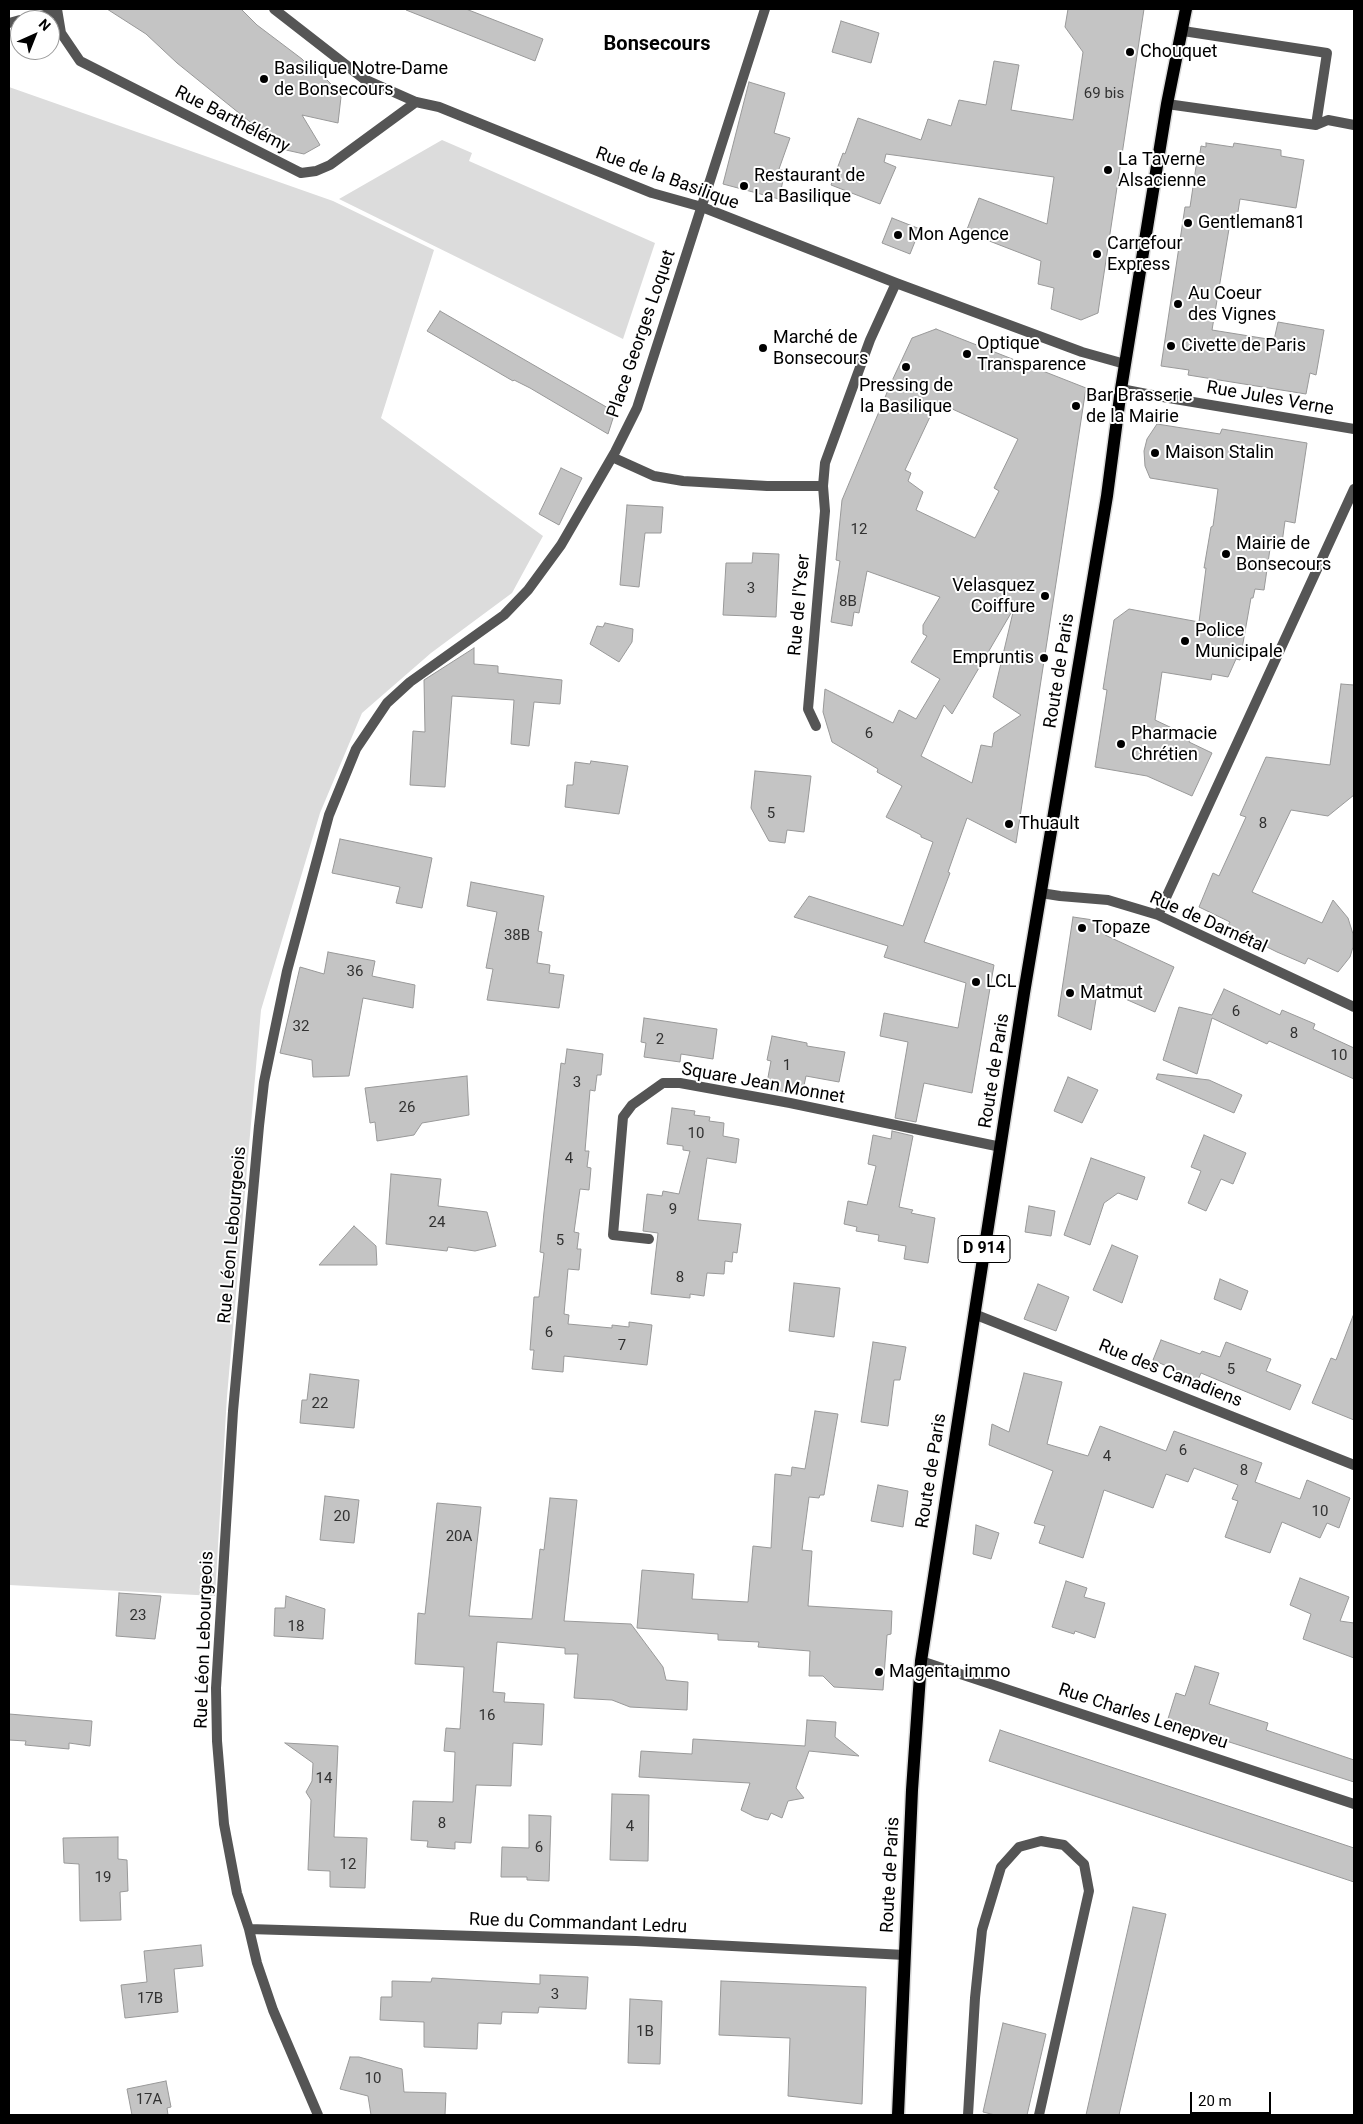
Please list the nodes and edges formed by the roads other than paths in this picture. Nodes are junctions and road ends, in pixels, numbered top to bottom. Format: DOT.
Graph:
graph roads {
  1 [pos="274,9"];
  2 [pos="765,9"];
  3 [pos="1186,9"];
  4 [pos="60,27"];
  5 [pos="1183,31"];
  6 [pos="416,102"];
  7 [pos="1167,104"];
  8 [pos="1316,125"];
  9 [pos="1354,126"];
  10 [pos="702,208"];
  11 [pos="896,283"];
  12 [pos="1125,364"];
  13 [pos="1121,388"];
  14 [pos="1354,429"];
  15 [pos="612,457"];
  16 [pos="823,486"];
  17 [pos="1354,488"];
  18 [pos="816,726"];
  19 [pos="1041,893"];
  20 [pos="1158,916"];
  21 [pos="1354,1007"];
  22 [pos="1001,1148"];
  23 [pos="649,1239"];
  24 [pos="974,1314"];
  25 [pos="1354,1465"];
  26 [pos="921,1661"];
  27 [pos="1354,1804"];
  28 [pos="249,1929"];
  29 [pos="905,1955"];
  30 [pos="318,2115"];
  31 [pos="898,2115"];
  32 [pos="968,2115"];
  33 [pos="1039,2115"];
  1 -- 6 [label="street, Rue de la Basilique"];
  2 -- 10 [label="street, Place Georges Loquet"];
  3 -- 5 [label="main road, Route de Paris / D 914"];
  4 -- 6 [label="street, Rue Barthélémy"];
  5 -- 7 [label="main road, Route de Paris / D 914"];
  5 -- 8 [label="street"];
  6 -- 10 [label="street, Rue de la Basilique"];
  7 -- 8 [label="street"];
  7 -- 12 [label="main road, Route de Paris / D 914"];
  8 -- 9 [label="street"];
  10 -- 11 [label="street, Rue de la Basilique"];
  10 -- 15 [label="street, Place Georges Loquet"];
  11 -- 12 [label="street, Rue de la Basilique"];
  11 -- 16 [label="street"];
  12 -- 13 [label="main road, Route de Paris / D 914"];
  13 -- 14 [label="street, Rue Jules Verne"];
  13 -- 19 [label="main road, Route de Paris / D 914"];
  15 -- 16 [label="street"];
  15 -- 28 [label="street, Rue Léon Lebourgeois"];
  16 -- 18 [label="street, Rue de l'Yser"];
  17 -- 20 [label="street"];
  19 -- 20 [label="street, Rue de Darnétal"];
  19 -- 22 [label="main road, Route de Paris / D 914"];
  20 -- 21 [label="street, Rue de Darnétal"];
  22 -- 23 [label="street, Square Jean Monnet"];
  22 -- 24 [label="main road, Route de Paris / D 914"];
  24 -- 25 [label="street, Rue des Canadiens"];
  24 -- 26 [label="main road, Route de Paris / D 914"];
  26 -- 27 [label="street, Rue Charles Lenepveu"];
  26 -- 29 [label="main road, Route de Paris / D 914"];
  28 -- 29 [label="street, Rue du Commandant Ledru"];
  28 -- 30 [label="street, Rue Léon Lebourgeois"];
  29 -- 31 [label="main road, Route de Paris / D 914"];
  32 -- 33 [label="street"];
}
